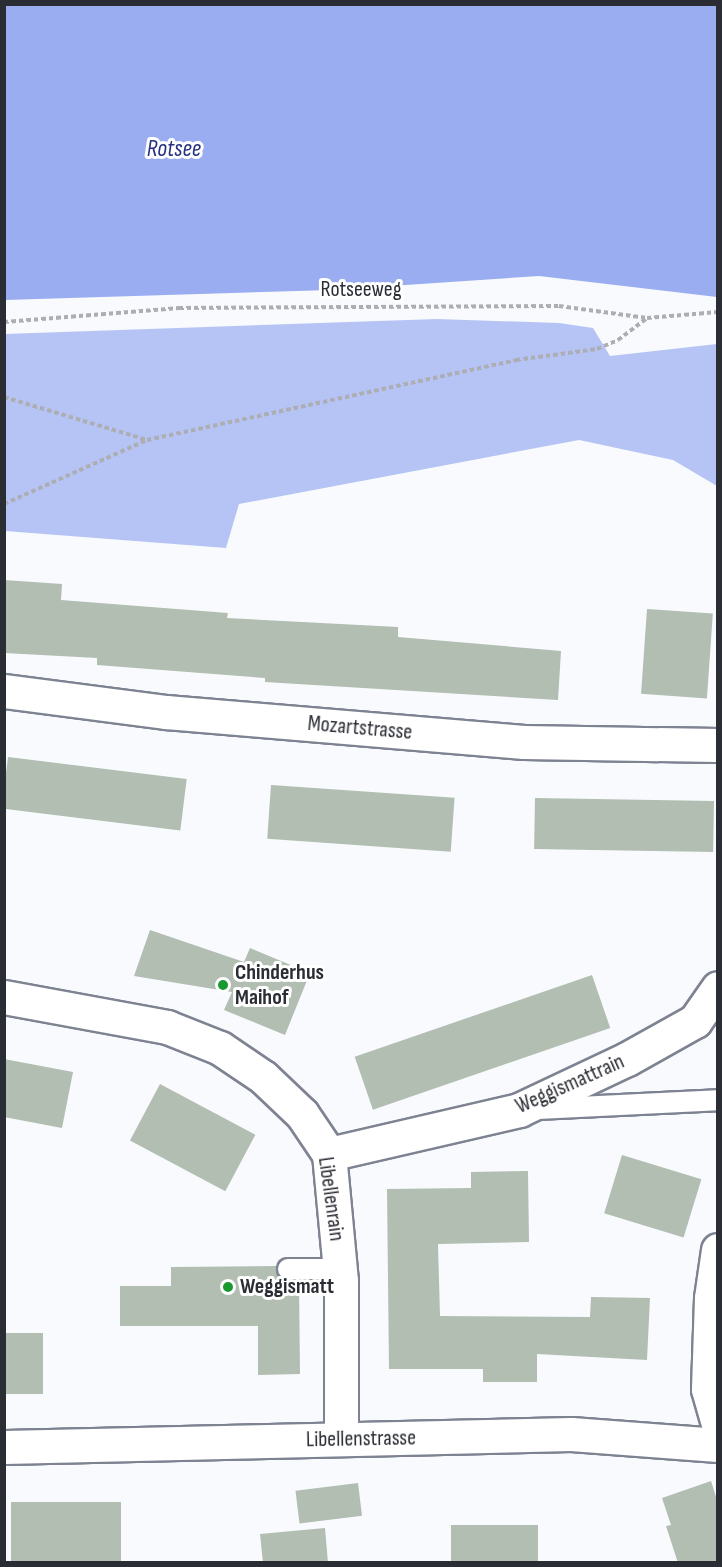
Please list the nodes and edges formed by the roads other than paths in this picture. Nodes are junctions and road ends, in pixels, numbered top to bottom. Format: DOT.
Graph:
graph roads {
  1 [pos="4,691"];
  2 [pos="717,745"];
  3 [pos="717,988"];
  4 [pos="4,997"];
  5 [pos="717,1100"];
  6 [pos="519,1110"];
  7 [pos="329,1154"];
  8 [pos="717,1250"];
  9 [pos="288,1269"];
  10 [pos="340,1269"];
  11 [pos="717,1423"];
  12 [pos="341,1439"];
  13 [pos="717,1445"];
  14 [pos="4,1448"];
  1 -- 2 [label="street, Mozartstrasse"];
  3 -- 6 [label="street, Weggismattrain"];
  4 -- 7 [label="street, Libellenrain"];
  5 -- 6 [label="lane"];
  6 -- 7 [label="street, Weggismattrain"];
  7 -- 10 [label="street, Libellenrain"];
  8 -- 11 [label="street"];
  9 -- 10 [label="lane"];
  10 -- 12 [label="street, Libellenrain"];
  12 -- 13 [label="street, Libellenstrasse"];
  12 -- 14 [label="street, Libellenstrasse"];
}
